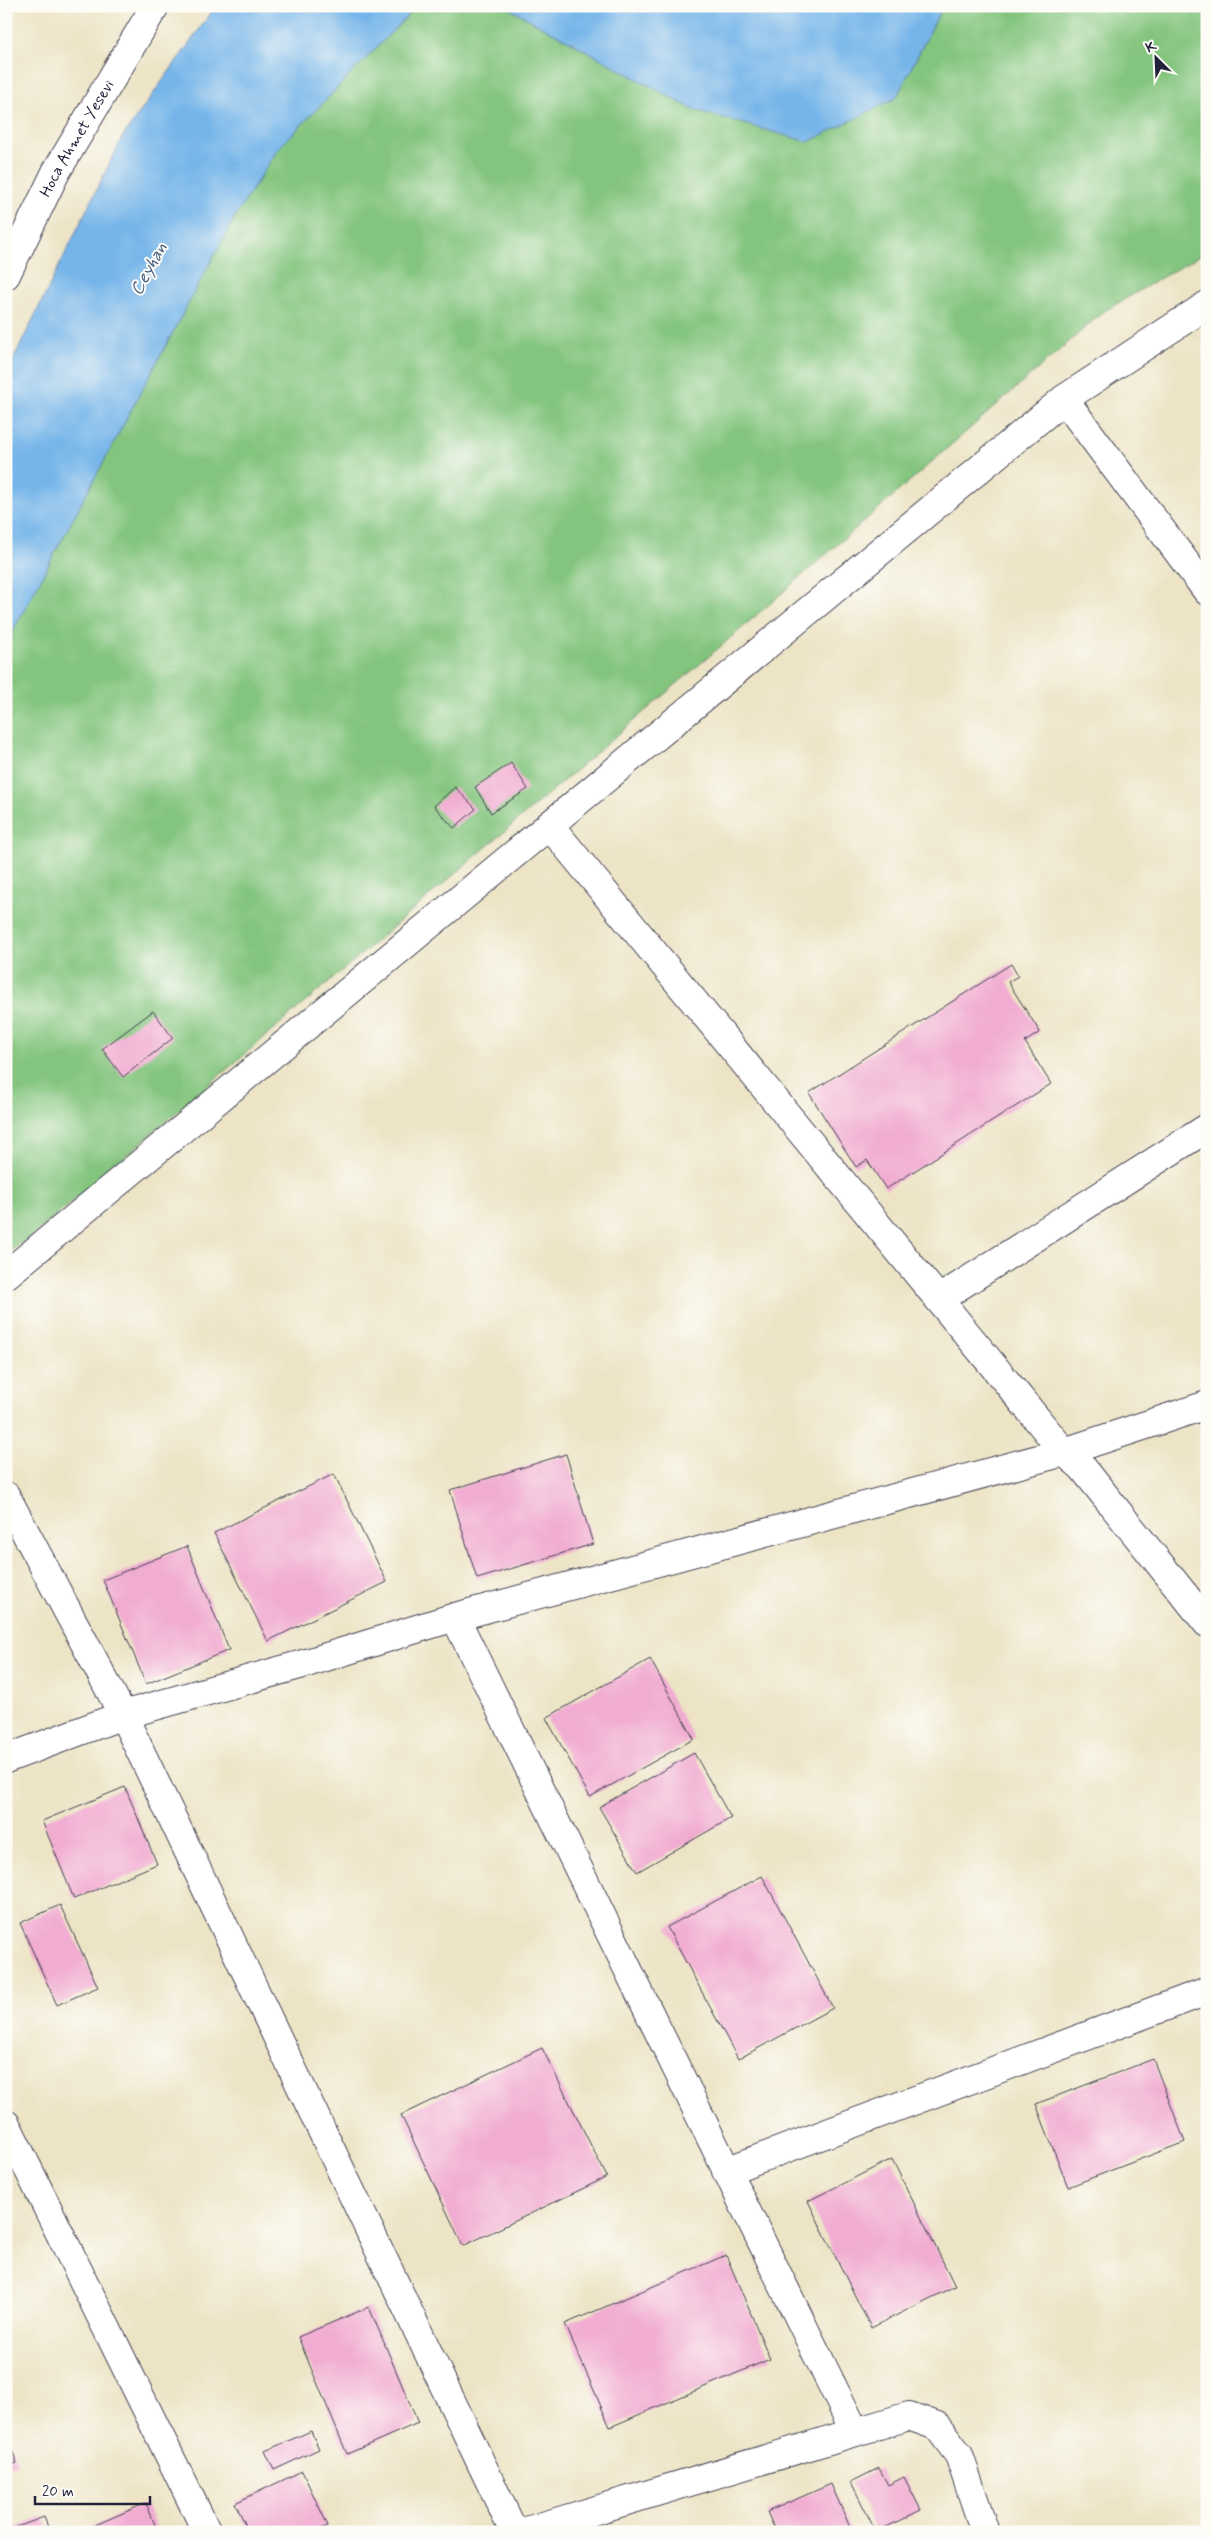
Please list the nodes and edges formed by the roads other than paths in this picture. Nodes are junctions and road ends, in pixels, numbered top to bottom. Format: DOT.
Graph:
graph roads {
  1 [pos="156,6"];
  2 [pos="6,274"];
  3 [pos="1207,305"];
  4 [pos="1064,399"];
  5 [pos="1207,591"];
  6 [pos="550,826"];
  7 [pos="1207,1128"];
  8 [pos="6,1275"];
  9 [pos="939,1299"];
  10 [pos="1207,1406"];
  11 [pos="1064,1452"];
  12 [pos="6,1496"];
  13 [pos="455,1617"];
  14 [pos="1207,1624"];
  15 [pos="123,1715"];
  16 [pos="6,1759"];
  17 [pos="1207,1991"];
  18 [pos="6,2124"];
  19 [pos="726,2171"];
  20 [pos="854,2432"];
  21 [pos="207,2532"];
  22 [pos="514,2532"];
  23 [pos="523,2532"];
  24 [pos="985,2532"];
  1 -- 2 [label="street, Hoca Ahmet Yesevi"];
  3 -- 4 [label="street"];
  4 -- 5 [label="street"];
  4 -- 6 [label="street"];
  6 -- 8 [label="street"];
  6 -- 9 [label="street"];
  7 -- 9 [label="street"];
  9 -- 11 [label="street"];
  10 -- 11 [label="street"];
  11 -- 13 [label="street"];
  11 -- 14 [label="street"];
  12 -- 15 [label="street"];
  13 -- 15 [label="street"];
  13 -- 19 [label="street"];
  15 -- 16 [label="street"];
  15 -- 22 [label="street"];
  17 -- 19 [label="street"];
  18 -- 21 [label="street"];
  19 -- 20 [label="street"];
  20 -- 23 [label="street"];
  20 -- 24 [label="street"];
}
